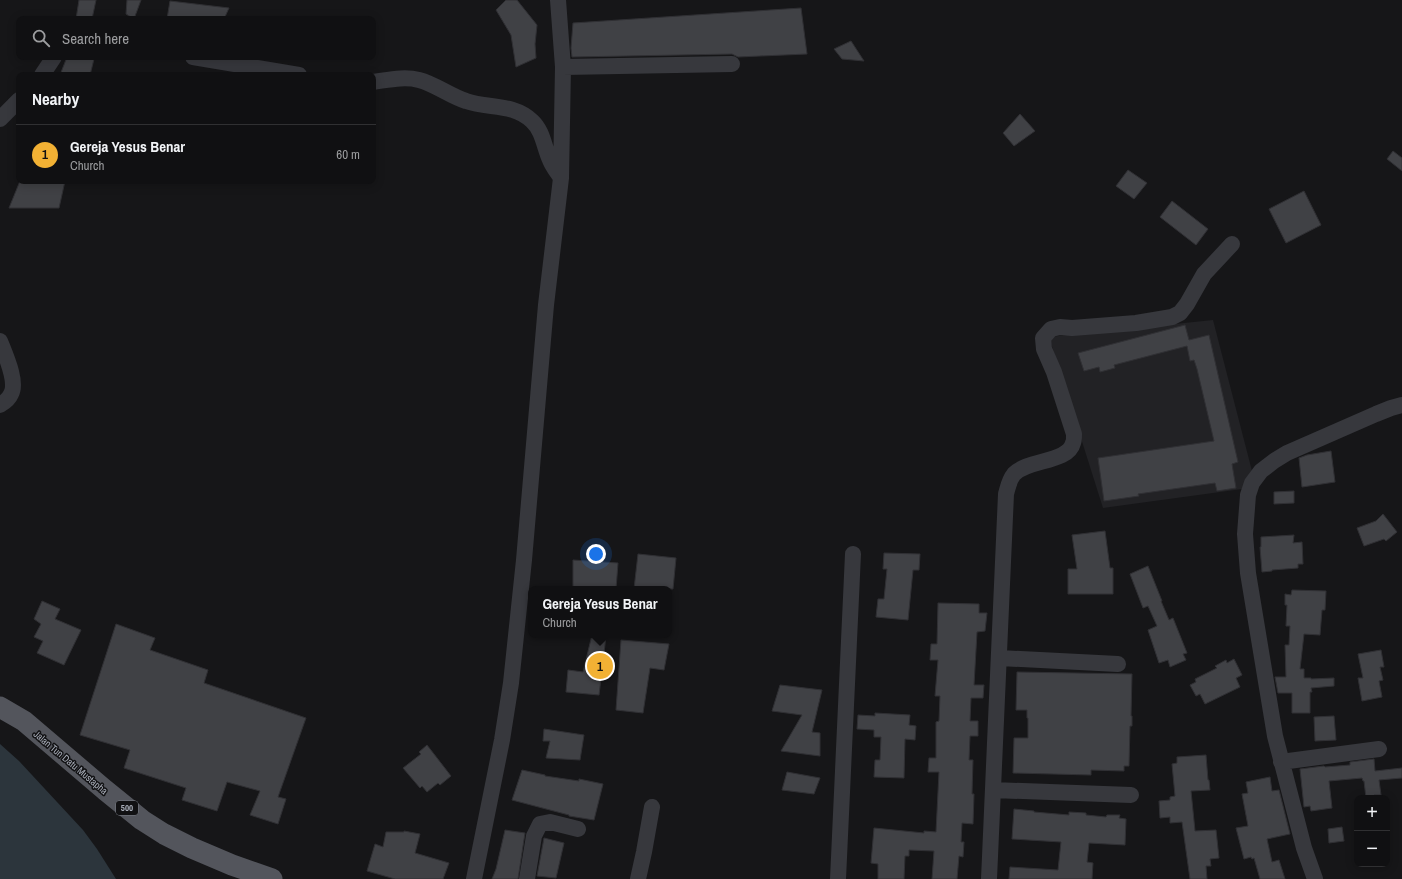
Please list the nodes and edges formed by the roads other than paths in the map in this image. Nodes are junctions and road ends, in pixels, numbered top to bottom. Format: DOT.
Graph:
graph roads {
  1 [pos="558,0"];
  2 [pos="52,60"];
  3 [pos="211,60"];
  4 [pos="732,64"];
  5 [pos="563,67"];
  6 [pos="44,72"];
  7 [pos="281,72"];
  8 [pos="376,82"];
  9 [pos="16,103"];
  10 [pos="0,119"];
  11 [pos="561,178"];
  12 [pos="1232,244"];
  13 [pos="0,341"];
  14 [pos="0,405"];
  15 [pos="1402,405"];
  16 [pos="853,554"];
  17 [pos="999,658"];
  18 [pos="1118,664"];
  19 [pos="0,707"];
  20 [pos="1379,749"];
  21 [pos="1281,762"];
  22 [pos="993,790"];
  23 [pos="1131,795"];
  24 [pos="652,807"];
  25 [pos="578,829"];
  26 [pos="272,879"];
  27 [pos="474,879"];
  28 [pos="527,879"];
  29 [pos="638,879"];
  30 [pos="838,879"];
  31 [pos="989,879"];
  32 [pos="1315,879"];
  1 -- 5 [label="street"];
  2 -- 6 [label="street"];
  3 -- 7 [label="street"];
  4 -- 5 [label="street"];
  5 -- 11 [label="street"];
  8 -- 11 [label="street"];
  9 -- 10 [label="street"];
  11 -- 27 [label="street"];
  12 -- 17 [label="street"];
  13 -- 14 [label="street"];
  15 -- 21 [label="street"];
  16 -- 30 [label="street"];
  17 -- 18 [label="street"];
  17 -- 22 [label="street"];
  19 -- 26 [label="main road, Jalan Tun Datu Mustapha / 500"];
  20 -- 21 [label="street"];
  21 -- 32 [label="street"];
  22 -- 23 [label="street"];
  22 -- 31 [label="street"];
  24 -- 29 [label="street"];
  25 -- 28 [label="street"];
}
